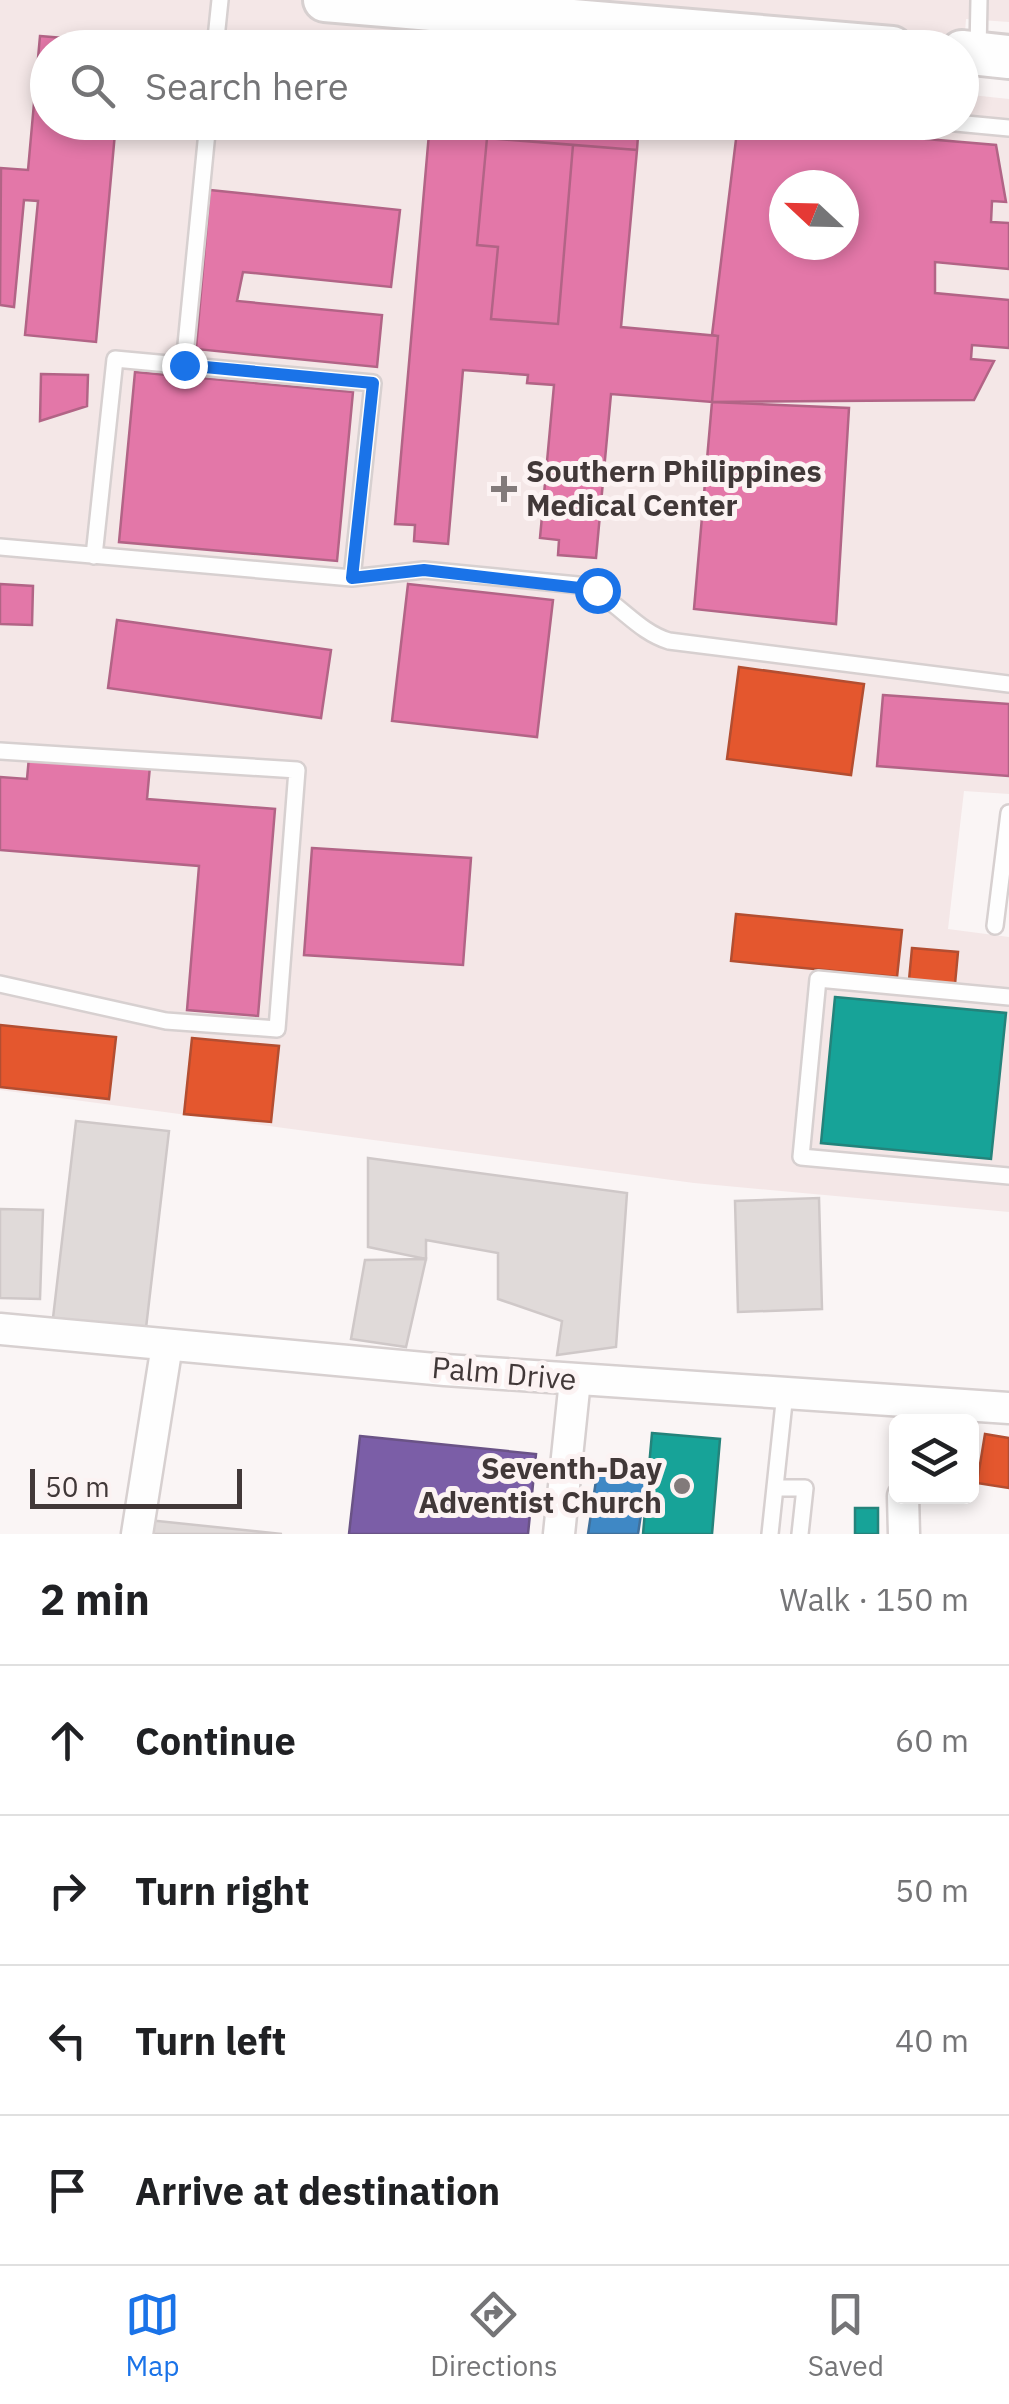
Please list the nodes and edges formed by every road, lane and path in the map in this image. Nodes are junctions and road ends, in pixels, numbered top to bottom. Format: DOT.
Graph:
graph roads {
  1 [pos="220,0"];
  2 [pos="325,0"];
  3 [pos="979,0"];
  4 [pos="217,30"];
  5 [pos="601,30"];
  6 [pos="983,54"];
  7 [pos="979,125"];
  8 [pos="1009,128"];
  9 [pos="206,140"];
  10 [pos="184,365"];
  11 [pos="0,547"];
  12 [pos="94,556"];
  13 [pos="352,578"];
  14 [pos="1009,684"];
  15 [pos="0,751"];
  16 [pos="1009,813"];
  17 [pos="995,926"];
  18 [pos="0,984"];
  19 [pos="1009,998"];
  20 [pos="1009,1176"];
  21 [pos="0,1328"];
  22 [pos="168,1345"];
  23 [pos="575,1380"];
  24 [pos="786,1393"];
  25 [pos="1009,1408"];
  26 [pos="902,1411"];
  27 [pos="776,1488"];
  28 [pos="903,1504"];
  29 [pos="136,1534"];
  30 [pos="558,1534"];
  31 [pos="770,1534"];
  32 [pos="800,1534"];
  33 [pos="904,1534"];
  1 -- 4 [label="lane"];
  2 -- 5 [label="main road"];
  3 -- 6 [label="lane"];
  7 -- 8 [label="lane"];
  9 -- 10 [label="lane"];
  10 -- 12 [label="lane"];
  10 -- 13 [label="lane"];
  11 -- 12 [label="lane"];
  12 -- 13 [label="lane"];
  13 -- 14 [label="lane"];
  15 -- 18 [label="lane"];
  16 -- 17 [label="lane"];
  19 -- 20 [label="lane"];
  21 -- 22 [label="street, Palm Drive"];
  22 -- 23 [label="street, Palm Drive"];
  22 -- 29 [label="street"];
  23 -- 24 [label="street, Palm Drive"];
  23 -- 30 [label="street"];
  24 -- 26 [label="street, Palm Drive"];
  24 -- 27 [label="lane"];
  25 -- 26 [label="street, Palm Drive"];
  27 -- 31 [label="lane"];
  27 -- 32 [label="lane"];
  28 -- 33 [label="street"];
}
